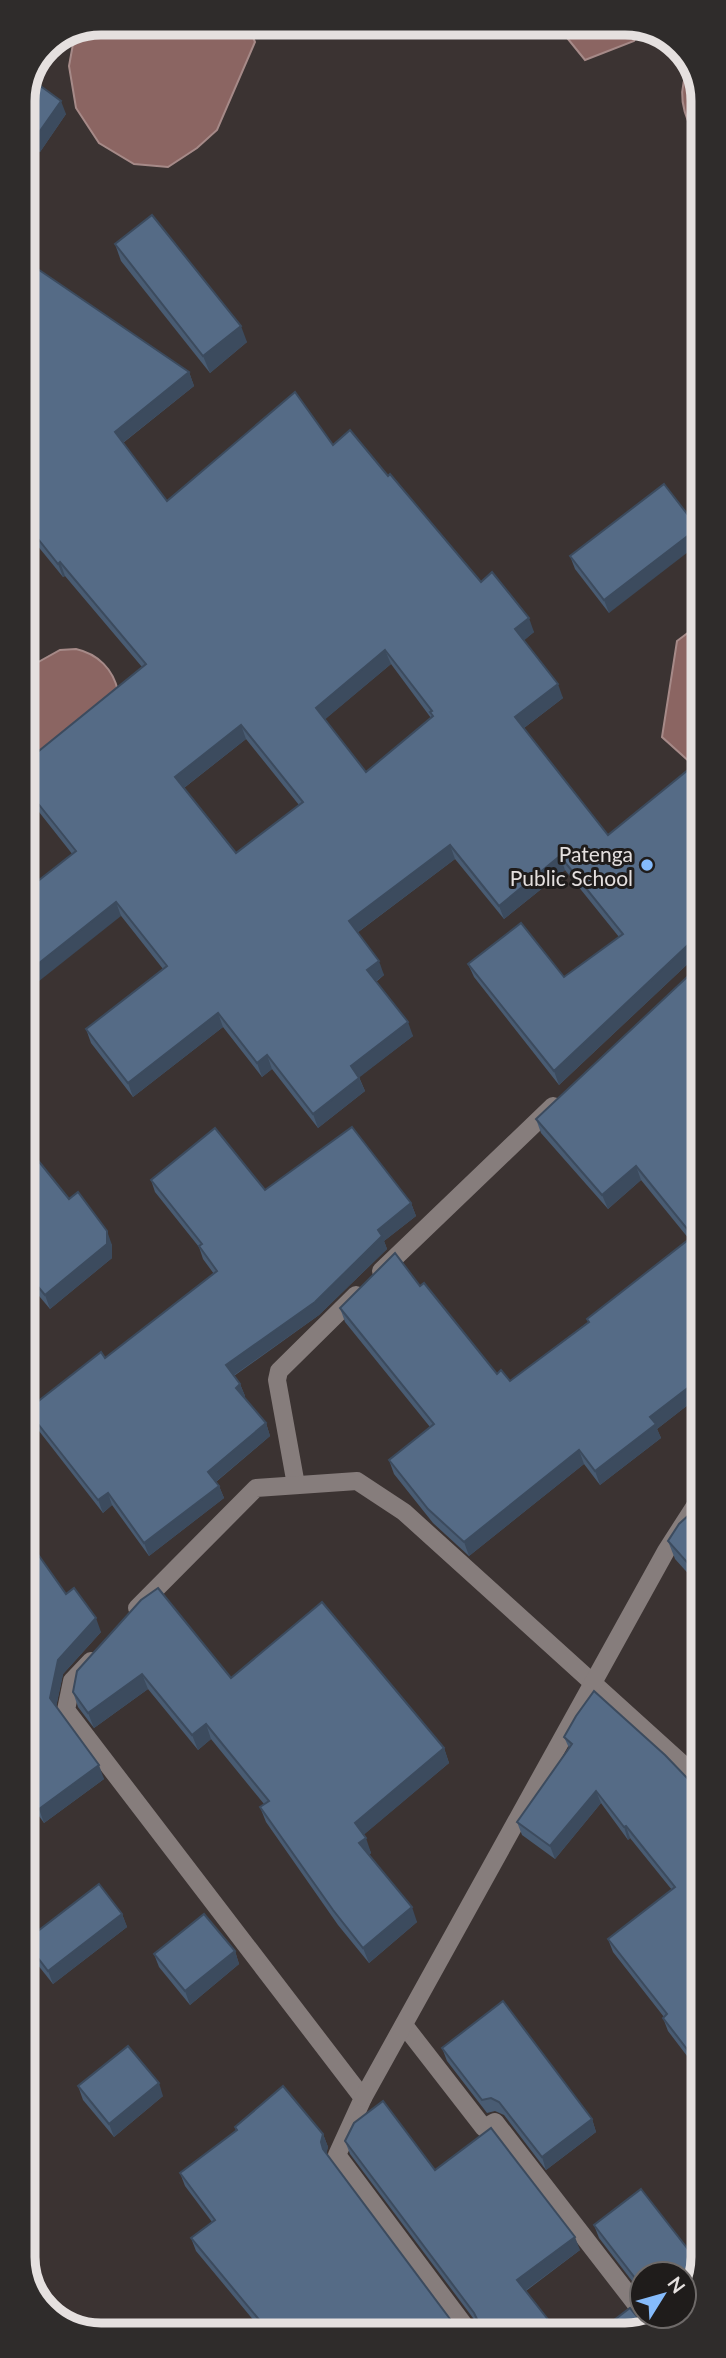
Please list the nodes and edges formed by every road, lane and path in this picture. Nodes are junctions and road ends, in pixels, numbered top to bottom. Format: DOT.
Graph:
graph roads {
  1 [pos="570,1090"];
  2 [pos="296,1485"];
  3 [pos="691,1512"];
  4 [pos="122,1626"];
  5 [pos="105,1644"];
  6 [pos="593,1684"];
  7 [pos="691,1772"];
  8 [pos="404,2025"];
  9 [pos="363,2098"];
  10 [pos="628,2294"];
  11 [pos="463,2323"];
  1 -- 2 [label="street"];
  2 -- 4 [label="street"];
  2 -- 6 [label="street"];
  3 -- 6 [label="street"];
  5 -- 9 [label="street"];
  6 -- 7 [label="street"];
  6 -- 8 [label="street"];
  8 -- 9 [label="street"];
  8 -- 10 [label="street"];
  9 -- 11 [label="street"];
}
